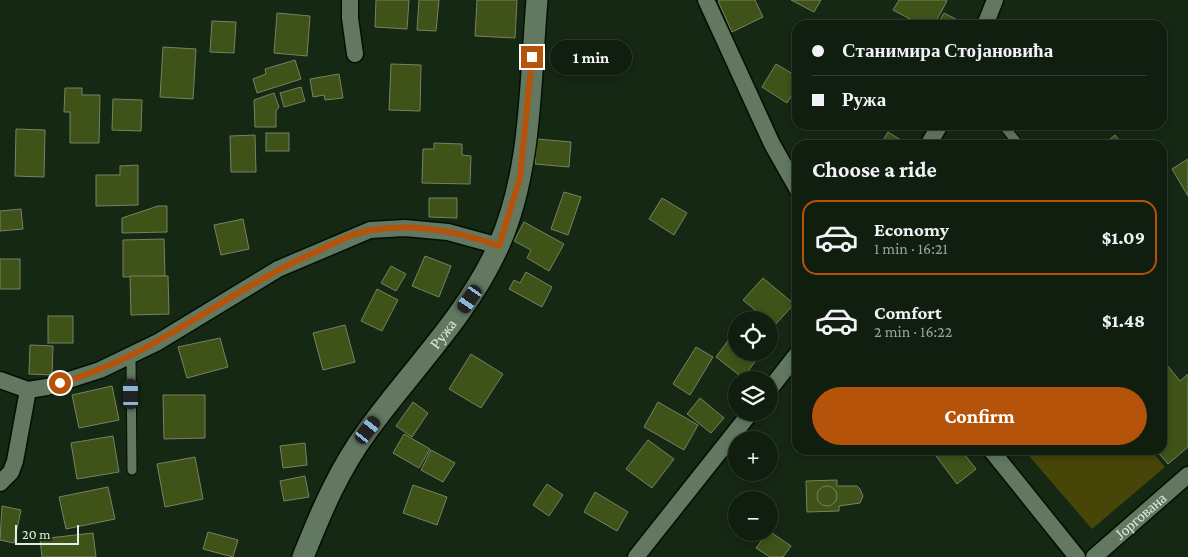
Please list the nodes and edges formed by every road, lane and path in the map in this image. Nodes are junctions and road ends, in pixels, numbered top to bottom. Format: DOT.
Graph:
graph roads {
  1 [pos="350,0"];
  2 [pos="537,0"];
  3 [pos="706,0"];
  4 [pos="995,0"];
  5 [pos="988,20"];
  6 [pos="355,54"];
  7 [pos="1007,130"];
  8 [pos="1016,140"];
  9 [pos="792,179"];
  10 [pos="499,246"];
  11 [pos="131,356"];
  12 [pos="792,361"];
  13 [pos="778,379"];
  14 [pos="0,380"];
  15 [pos="28,390"];
  16 [pos="744,421"];
  17 [pos="995,455"];
  18 [pos="132,470"];
  19 [pos="1188,475"];
  20 [pos="0,484"];
  21 [pos="302,557"];
  22 [pos="636,557"];
  23 [pos="1077,557"];
  24 [pos="1094,557"];
  1 -- 6 [label="street"];
  2 -- 10 [label="street, Ружа"];
  3 -- 9 [label="street"];
  4 -- 5 [label="street"];
  7 -- 8 [label="lane"];
  10 -- 11 [label="street"];
  10 -- 21 [label="street, Ружа"];
  11 -- 15 [label="street"];
  11 -- 18 [label="lane"];
  12 -- 13 [label="street"];
  14 -- 15 [label="street"];
  15 -- 20 [label="street"];
  16 -- 22 [label="street"];
  17 -- 23 [label="street"];
  19 -- 24 [label="street, Јоргована"];
}
